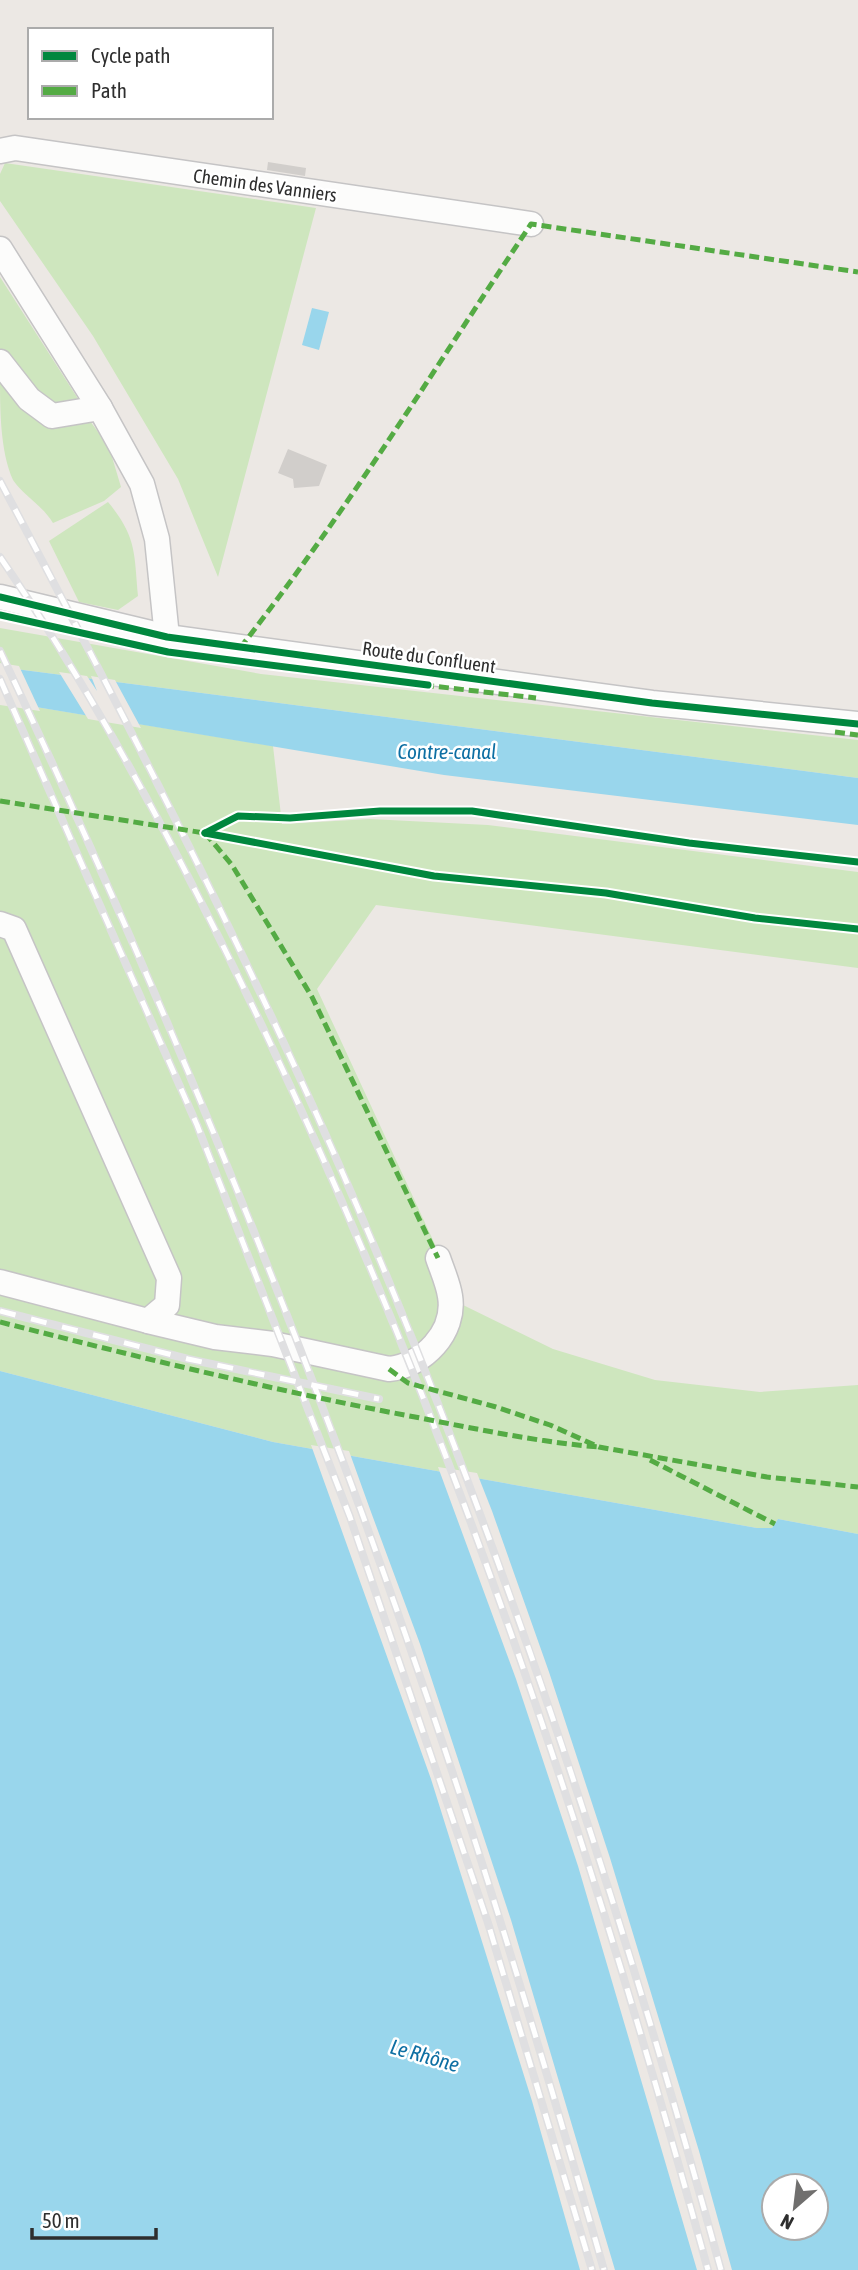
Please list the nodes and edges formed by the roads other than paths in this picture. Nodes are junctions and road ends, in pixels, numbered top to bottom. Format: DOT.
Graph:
graph roads {
  1 [pos="0,151"];
  2 [pos="531,224"];
  3 [pos="0,249"];
  4 [pos="0,362"];
  5 [pos="100,408"];
  6 [pos="0,597"];
  7 [pos="167,637"];
  8 [pos="858,724"];
  9 [pos="0,925"];
  10 [pos="438,1258"];
  11 [pos="0,1282"];
  12 [pos="148,1321"];
  1 -- 2 [label="street, Chemin des Vanniers"];
  3 -- 5 [label="street"];
  4 -- 5 [label="street"];
  5 -- 7 [label="street"];
  6 -- 7 [label="street, Route du Confluent"];
  7 -- 8 [label="street, Route du Confluent"];
  9 -- 12 [label="street"];
  10 -- 12 [label="street"];
  11 -- 12 [label="street"];
}
